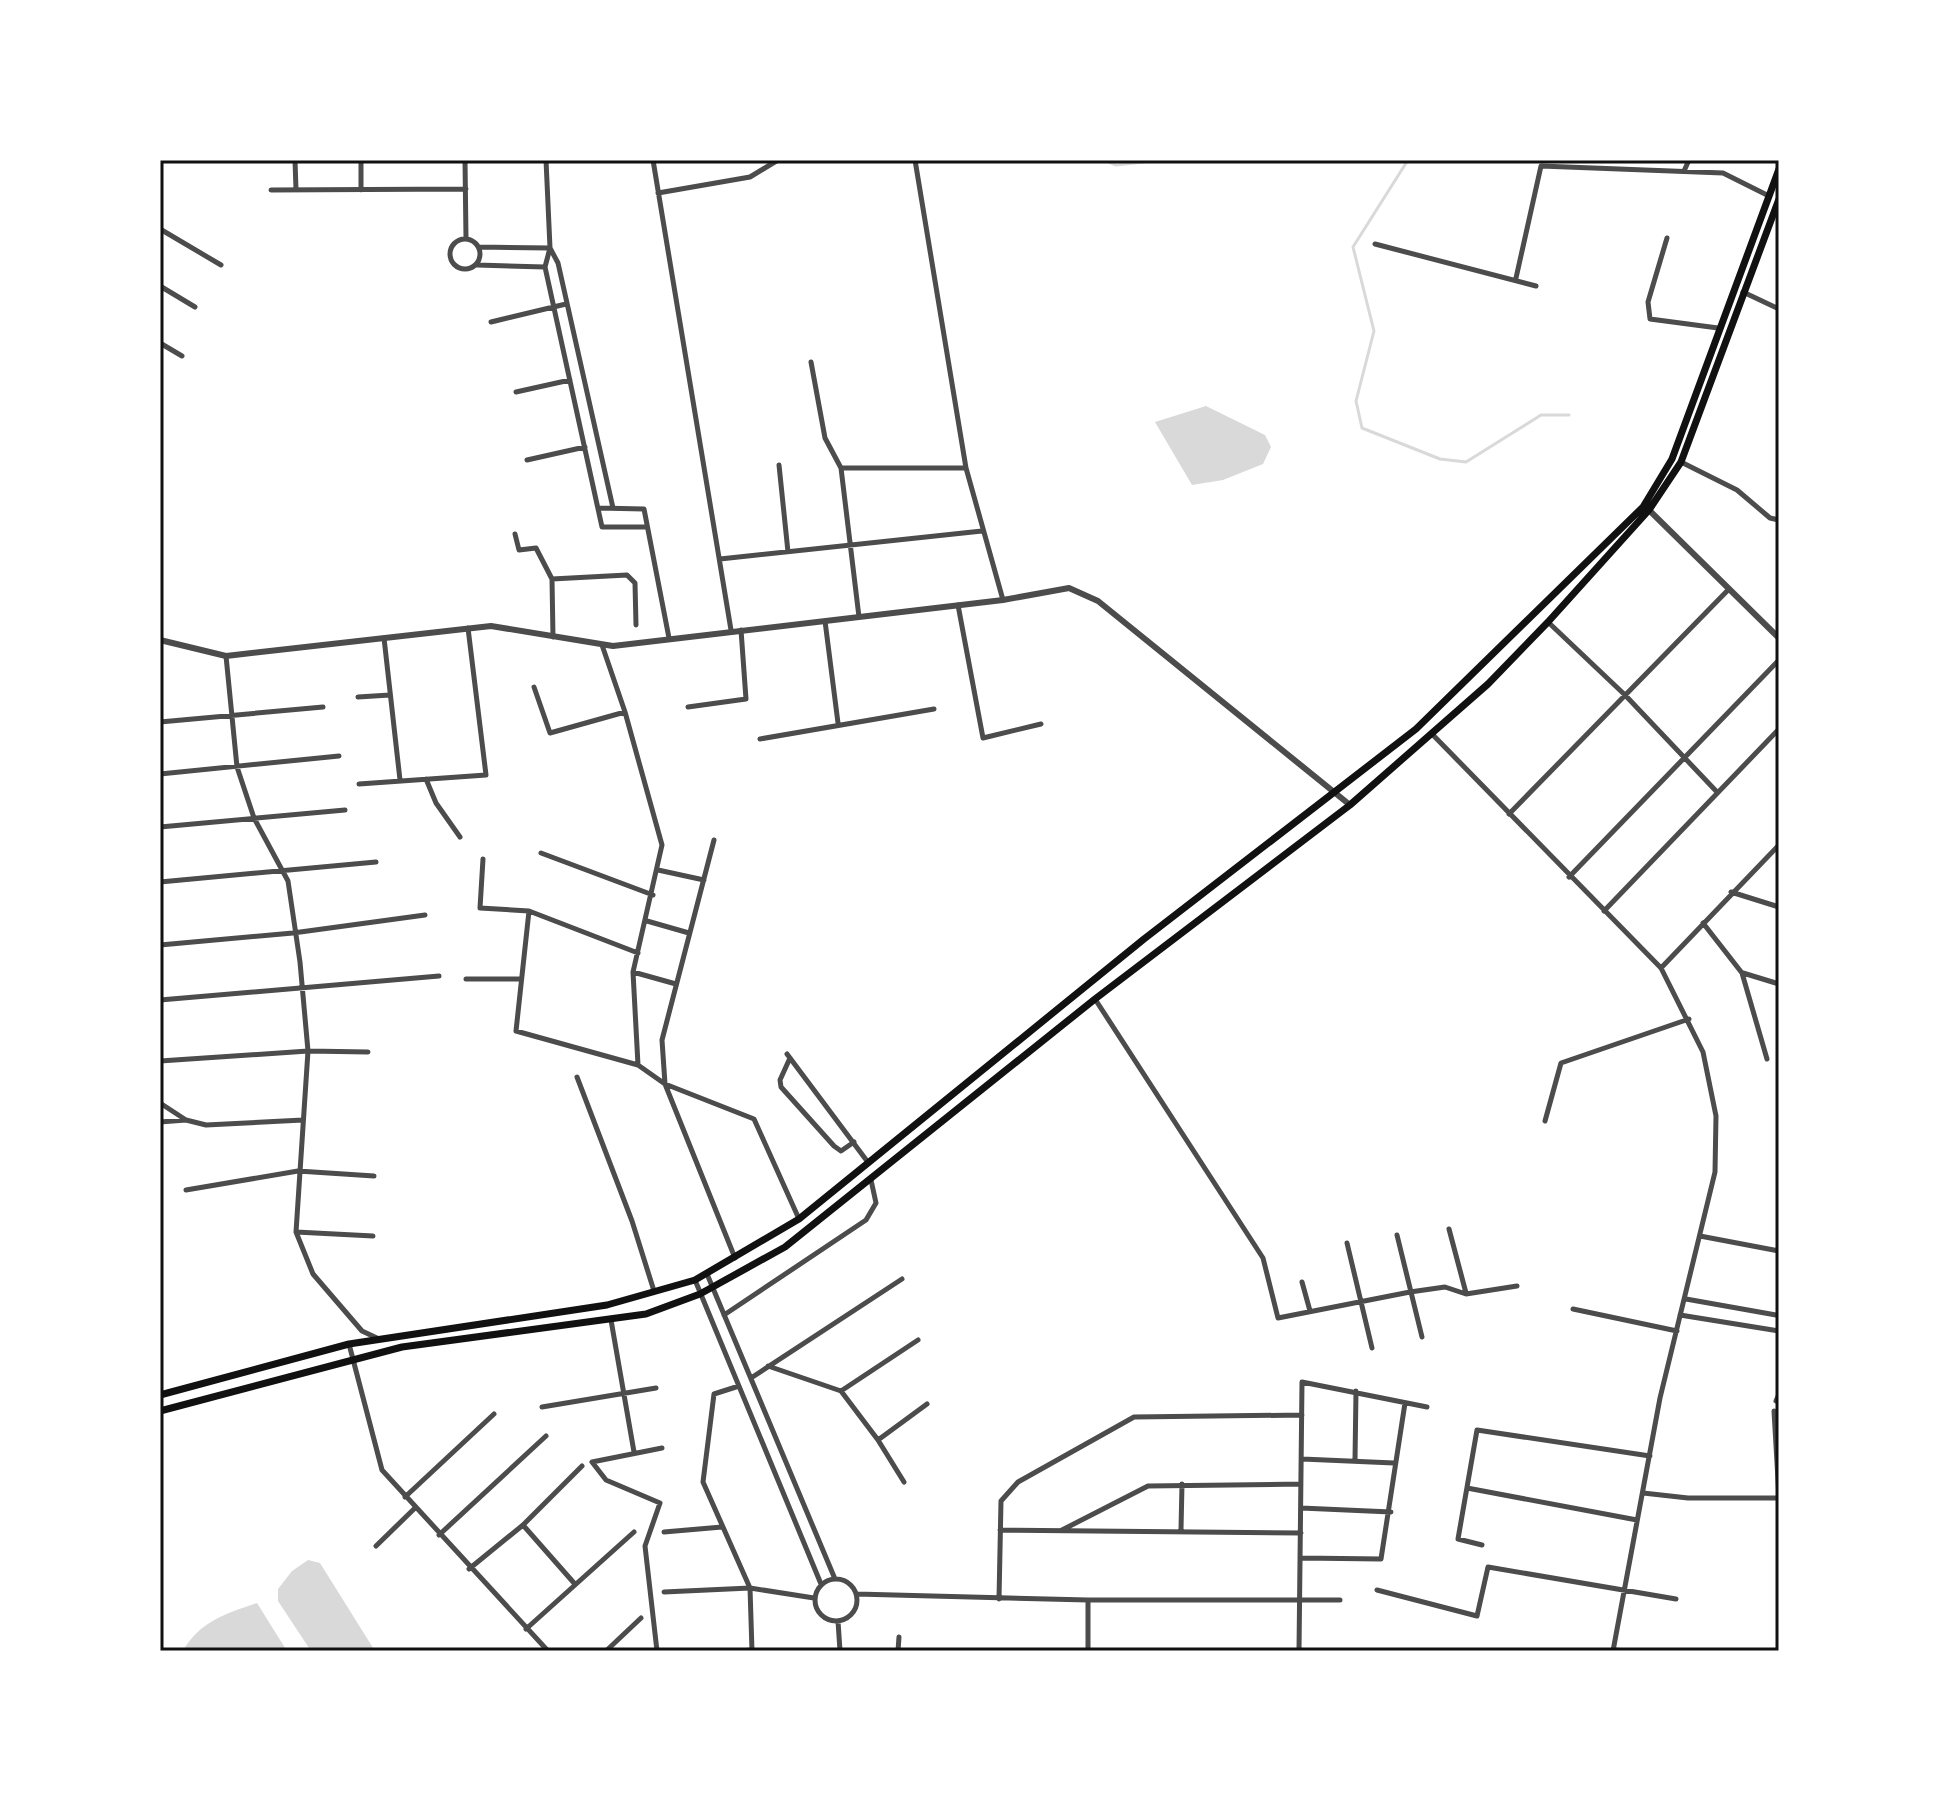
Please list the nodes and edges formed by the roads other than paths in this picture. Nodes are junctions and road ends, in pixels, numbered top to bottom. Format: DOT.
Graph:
graph roads {
  1 [pos="295,160"];
  2 [pos="361,160"];
  3 [pos="465,160"];
  4 [pos="546,160"];
  5 [pos="653,160"];
  6 [pos="778,160"];
  7 [pos="915,160"];
  8 [pos="1689,160"];
  9 [pos="1779,169"];
  10 [pos="1684,171"];
  11 [pos="466,189"];
  12 [pos="271,190"];
  13 [pos="296,190"];
  14 [pos="361,190"];
  15 [pos="658,193"];
  16 [pos="1767,195"];
  17 [pos="1779,200"];
  18 [pos="160,229"];
  19 [pos="1667,238"];
  20 [pos="466,239"];
  21 [pos="1375,244"];
  22 [pos="479,247"];
  23 [pos="550,248"];
  24 [pos="221,265"];
  25 [pos="477,265"];
  26 [pos="545,267"];
  27 [pos="1516,278"];
  28 [pos="160,286"];
  29 [pos="1536,286"];
  30 [pos="1742,292"];
  31 [pos="566,304"];
  32 [pos="195,307"];
  33 [pos="553,307"];
  34 [pos="1779,309"];
  35 [pos="491,322"];
  36 [pos="1718,328"];
  37 [pos="160,343"];
  38 [pos="182,356"];
  39 [pos="811,362"];
  40 [pos="570,380"];
  41 [pos="516,392"];
  42 [pos="585,447"];
  43 [pos="527,460"];
  44 [pos="1681,462"];
  45 [pos="779,465"];
  46 [pos="841,468"];
  47 [pos="966,468"];
  48 [pos="598,508"];
  49 [pos="613,508"];
  50 [pos="1649,510"];
  51 [pos="1779,520"];
  52 [pos="647,527"];
  53 [pos="982,531"];
  54 [pos="515,534"];
  55 [pos="852,546"];
  56 [pos="788,552"];
  57 [pos="720,559"];
  58 [pos="552,579"];
  59 [pos="1730,588"];
  60 [pos="1003,600"];
  61 [pos="958,605"];
  62 [pos="859,618"];
  63 [pos="825,621"];
  64 [pos="1548,622"];
  65 [pos="636,625"];
  66 [pos="468,627"];
  67 [pos="741,629"];
  68 [pos="731,630"];
  69 [pos="384,637"];
  70 [pos="553,637"];
  71 [pos="669,638"];
  72 [pos="1779,638"];
  73 [pos="160,640"];
  74 [pos="602,645"];
  75 [pos="226,656"];
  76 [pos="1779,660"];
  77 [pos="534,687"];
  78 [pos="390,695"];
  79 [pos="1625,695"];
  80 [pos="358,697"];
  81 [pos="323,707"];
  82 [pos="688,707"];
  83 [pos="934,709"];
  84 [pos="625,712"];
  85 [pos="232,716"];
  86 [pos="160,722"];
  87 [pos="838,723"];
  88 [pos="1041,724"];
  89 [pos="1779,729"];
  90 [pos="1432,734"];
  91 [pos="760,739"];
  92 [pos="339,756"];
  93 [pos="1684,756"];
  94 [pos="237,767"];
  95 [pos="160,774"];
  96 [pos="426,779"];
  97 [pos="400,780"];
  98 [pos="359,784"];
  99 [pos="1717,792"];
  100 [pos="1335,793"];
  101 [pos="1350,805"];
  102 [pos="345,810"];
  103 [pos="1509,814"];
  104 [pos="254,818"];
  105 [pos="160,827"];
  106 [pos="460,837"];
  107 [pos="714,840"];
  108 [pos="1779,845"];
  109 [pos="541,853"];
  110 [pos="483,859"];
  111 [pos="376,862"];
  112 [pos="658,870"];
  113 [pos="283,871"];
  114 [pos="1569,877"];
  115 [pos="704,880"];
  116 [pos="160,882"];
  117 [pos="1731,892"];
  118 [pos="653,895"];
  119 [pos="1779,907"];
  120 [pos="529,911"];
  121 [pos="1604,911"];
  122 [pos="425,915"];
  123 [pos="647,921"];
  124 [pos="1703,923"];
  125 [pos="293,933"];
  126 [pos="689,933"];
  127 [pos="160,945"];
  128 [pos="638,953"];
  129 [pos="1661,968"];
  130 [pos="633,972"];
  131 [pos="1742,973"];
  132 [pos="439,976"];
  133 [pos="466,979"];
  134 [pos="520,979"];
  135 [pos="676,984"];
  136 [pos="1779,984"];
  137 [pos="301,989"];
  138 [pos="1095,999"];
  139 [pos="160,1000"];
  140 [pos="1689,1019"];
  141 [pos="308,1051"];
  142 [pos="368,1052"];
  143 [pos="1767,1059"];
  144 [pos="160,1061"];
  145 [pos="638,1065"];
  146 [pos="577,1077"];
  147 [pos="665,1084"];
  148 [pos="160,1103"];
  149 [pos="186,1120"];
  150 [pos="303,1120"];
  151 [pos="1545,1121"];
  152 [pos="160,1122"];
  153 [pos="854,1142"];
  154 [pos="867,1161"];
  155 [pos="298,1171"];
  156 [pos="374,1176"];
  157 [pos="871,1180"];
  158 [pos="186,1190"];
  159 [pos="799,1219"];
  160 [pos="1449,1229"];
  161 [pos="296,1232"];
  162 [pos="1397,1235"];
  163 [pos="373,1236"];
  164 [pos="1700,1236"];
  165 [pos="1347,1243"];
  166 [pos="1779,1251"];
  167 [pos="735,1259"];
  168 [pos="707,1274"];
  169 [pos="902,1279"];
  170 [pos="695,1280"];
  171 [pos="1302,1282"];
  172 [pos="1517,1286"];
  173 [pos="712,1287"];
  174 [pos="654,1291"];
  175 [pos="1410,1292"];
  176 [pos="700,1294"];
  177 [pos="1466,1294"];
  178 [pos="1686,1299"];
  179 [pos="1360,1300"];
  180 [pos="1573,1309"];
  181 [pos="1310,1311"];
  182 [pos="724,1315"];
  183 [pos="1680,1315"];
  184 [pos="1776,1315"];
  185 [pos="611,1320"];
  186 [pos="1677,1331"];
  187 [pos="1779,1331"];
  188 [pos="1422,1337"];
  189 [pos="378,1339"];
  190 [pos="918,1340"];
  191 [pos="349,1344"];
  192 [pos="1372,1348"];
  193 [pos="353,1360"];
  194 [pos="768,1366"];
  195 [pos="751,1378"];
  196 [pos="739,1386"];
  197 [pos="656,1388"];
  198 [pos="841,1391"];
  199 [pos="1356,1391"];
  200 [pos="623,1393"];
  201 [pos="1779,1394"];
  202 [pos="160,1395"];
  203 [pos="1779,1402"];
  204 [pos="1405,1403"];
  205 [pos="927,1404"];
  206 [pos="542,1407"];
  207 [pos="1427,1407"];
  208 [pos="160,1411"];
  209 [pos="1774,1411"];
  210 [pos="494,1414"];
  211 [pos="1302,1415"];
  212 [pos="546,1436"];
  213 [pos="878,1440"];
  214 [pos="662,1448"];
  215 [pos="634,1452"];
  216 [pos="1650,1456"];
  217 [pos="1302,1459"];
  218 [pos="1355,1460"];
  219 [pos="1394,1463"];
  220 [pos="582,1466"];
  221 [pos="904,1482"];
  222 [pos="1182,1484"];
  223 [pos="1301,1484"];
  224 [pos="1467,1488"];
  225 [pos="1643,1493"];
  226 [pos="405,1497"];
  227 [pos="1779,1498"];
  228 [pos="415,1508"];
  229 [pos="1301,1508"];
  230 [pos="1391,1512"];
  231 [pos="1637,1520"];
  232 [pos="523,1525"];
  233 [pos="722,1527"];
  234 [pos="1000,1530"];
  235 [pos="1062,1530"];
  236 [pos="1181,1530"];
  237 [pos="634,1532"];
  238 [pos="664,1532"];
  239 [pos="1301,1533"];
  240 [pos="439,1535"];
  241 [pos="1482,1545"];
  242 [pos="376,1546"];
  243 [pos="1300,1558"];
  244 [pos="469,1569"];
  245 [pos="835,1579"];
  246 [pos="574,1583"];
  247 [pos="821,1584"];
  248 [pos="750,1588"];
  249 [pos="1377,1590"];
  250 [pos="664,1592"];
  251 [pos="1622,1593"];
  252 [pos="856,1594"];
  253 [pos="814,1598"];
  254 [pos="999,1599"];
  255 [pos="1676,1599"];
  256 [pos="1088,1600"];
  257 [pos="1340,1600"];
  258 [pos="1300,1601"];
  259 [pos="641,1618"];
  260 [pos="838,1621"];
  261 [pos="526,1629"];
  262 [pos="899,1637"];
  263 [pos="752,1650"];
  264 [pos="1614,1650"];
  265 [pos="548,1651"];
  266 [pos="606,1651"];
  267 [pos="657,1651"];
  268 [pos="740,1651"];
  269 [pos="840,1651"];
  270 [pos="898,1651"];
  271 [pos="1088,1651"];
  272 [pos="1299,1651"];
  273 [pos="1626,1651"];
  1 -- 13 [label="street"];
  2 -- 14 [label="street"];
  3 -- 11 [label="street"];
  4 -- 23 [label="street"];
  5 -- 15 [label="street"];
  6 -- 15 [label="street"];
  7 -- 47 [label="street"];
  8 -- 10 [label="street"];
  9 -- 16 [label="main road"];
  10 -- 16 [label="street"];
  10 -- 27 [label="street"];
  11 -- 14 [label="street"];
  11 -- 20 [label="street"];
  12 -- 13 [label="street"];
  13 -- 14 [label="street"];
  15 -- 57 [label="street"];
  16 -- 36 [label="main road"];
  17 -- 30 [label="main road"];
  18 -- 24 [label="street"];
  19 -- 36 [label="street"];
  20 -- 22 [label="street"];
  20 -- 25 [label="street"];
  21 -- 27 [label="street"];
  22 -- 23 [label="street"];
  22 -- 25 [label="street"];
  23 -- 26 [label="street"];
  23 -- 31 [label="street"];
  25 -- 26 [label="street"];
  26 -- 33 [label="street"];
  27 -- 29 [label="street"];
  28 -- 32 [label="street"];
  30 -- 34 [label="street"];
  30 -- 44 [label="main road"];
  31 -- 33 [label="street"];
  31 -- 49 [label="street"];
  33 -- 35 [label="street"];
  33 -- 40 [label="street"];
  36 -- 100 [label="main road"];
  37 -- 38 [label="street"];
  39 -- 46 [label="street"];
  40 -- 41 [label="street"];
  40 -- 42 [label="street"];
  42 -- 43 [label="street"];
  42 -- 48 [label="street"];
  44 -- 50 [label="main road"];
  44 -- 51 [label="street"];
  45 -- 56 [label="street"];
  46 -- 47 [label="street"];
  46 -- 55 [label="street"];
  47 -- 53 [label="street"];
  48 -- 49 [label="street"];
  48 -- 52 [label="street"];
  49 -- 52 [label="street"];
  50 -- 59 [label="street"];
  50 -- 64 [label="main road"];
  52 -- 71 [label="street"];
  53 -- 55 [label="street"];
  53 -- 60 [label="street"];
  54 -- 58 [label="street"];
  55 -- 56 [label="street"];
  55 -- 62 [label="street"];
  56 -- 57 [label="street"];
  57 -- 68 [label="street"];
  58 -- 65 [label="street"];
  58 -- 70 [label="street"];
  59 -- 72 [label="street"];
  59 -- 79 [label="street"];
  60 -- 61 [label="street"];
  60 -- 100 [label="street"];
  61 -- 62 [label="street"];
  61 -- 88 [label="street"];
  62 -- 63 [label="street"];
  63 -- 67 [label="street"];
  63 -- 87 [label="street"];
  64 -- 79 [label="street"];
  64 -- 90 [label="main road"];
  66 -- 69 [label="street"];
  66 -- 70 [label="street"];
  66 -- 96 [label="street"];
  67 -- 68 [label="street"];
  67 -- 82 [label="street"];
  68 -- 71 [label="street"];
  69 -- 75 [label="street"];
  69 -- 78 [label="street"];
  70 -- 74 [label="street"];
  71 -- 74 [label="street"];
  73 -- 75 [label="street"];
  74 -- 84 [label="street"];
  75 -- 85 [label="street"];
  76 -- 93 [label="street"];
  77 -- 84 [label="street"];
  78 -- 80 [label="street"];
  78 -- 97 [label="street"];
  79 -- 93 [label="street"];
  79 -- 103 [label="street"];
  81 -- 85 [label="street"];
  83 -- 87 [label="street"];
  84 -- 112 [label="street"];
  85 -- 86 [label="street"];
  85 -- 94 [label="street"];
  87 -- 91 [label="street"];
  89 -- 99 [label="street"];
  90 -- 101 [label="main road"];
  90 -- 103 [label="street"];
  92 -- 94 [label="street"];
  93 -- 99 [label="street"];
  93 -- 114 [label="street"];
  94 -- 95 [label="street"];
  94 -- 104 [label="street"];
  96 -- 97 [label="street"];
  96 -- 106 [label="street"];
  97 -- 98 [label="street"];
  99 -- 121 [label="street"];
  100 -- 101 [label="street"];
  100 -- 154 [label="main road"];
  101 -- 138 [label="main road"];
  102 -- 104 [label="street"];
  103 -- 114 [label="street"];
  104 -- 105 [label="street"];
  104 -- 113 [label="street"];
  107 -- 115 [label="street"];
  108 -- 117 [label="street"];
  109 -- 118 [label="street"];
  110 -- 120 [label="street"];
  111 -- 113 [label="street"];
  112 -- 115 [label="street"];
  112 -- 118 [label="street"];
  113 -- 116 [label="street"];
  113 -- 125 [label="street"];
  114 -- 121 [label="street"];
  115 -- 126 [label="street"];
  117 -- 119 [label="street"];
  117 -- 124 [label="street"];
  118 -- 123 [label="street"];
  120 -- 128 [label="street"];
  120 -- 134 [label="street"];
  121 -- 129 [label="street"];
  122 -- 125 [label="street"];
  123 -- 126 [label="street"];
  123 -- 128 [label="street"];
  124 -- 129 [label="street"];
  124 -- 131 [label="street"];
  125 -- 127 [label="street"];
  125 -- 137 [label="street"];
  126 -- 135 [label="street"];
  128 -- 130 [label="street"];
  129 -- 140 [label="street"];
  130 -- 135 [label="street"];
  130 -- 145 [label="street"];
  131 -- 136 [label="street"];
  131 -- 143 [label="street"];
  132 -- 137 [label="street"];
  133 -- 134 [label="street"];
  134 -- 145 [label="street"];
  135 -- 147 [label="street"];
  137 -- 139 [label="street"];
  137 -- 141 [label="street"];
  138 -- 157 [label="main road"];
  138 -- 181 [label="street"];
  140 -- 151 [label="street"];
  140 -- 164 [label="street"];
  141 -- 142 [label="street"];
  141 -- 144 [label="street"];
  141 -- 150 [label="street"];
  145 -- 147 [label="street"];
  146 -- 174 [label="street"];
  147 -- 159 [label="street"];
  147 -- 167 [label="street"];
  148 -- 149 [label="street"];
  149 -- 150 [label="street"];
  149 -- 152 [label="street"];
  150 -- 155 [label="street"];
  153 -- 153 [label="street"];
  153 -- 154 [label="street"];
  154 -- 159 [label="main road"];
  155 -- 156 [label="street"];
  155 -- 158 [label="street"];
  155 -- 161 [label="street"];
  157 -- 173 [label="main road"];
  157 -- 182 [label="street"];
  159 -- 167 [label="main road"];
  160 -- 177 [label="street"];
  161 -- 163 [label="street"];
  161 -- 189 [label="street"];
  162 -- 175 [label="street"];
  164 -- 166 [label="street"];
  164 -- 178 [label="street"];
  165 -- 179 [label="street"];
  167 -- 168 [label="main road"];
  168 -- 170 [label="main road"];
  168 -- 173 [label="street"];
  169 -- 194 [label="street"];
  170 -- 174 [label="main road"];
  170 -- 176 [label="street"];
  171 -- 181 [label="street"];
  172 -- 177 [label="street"];
  173 -- 176 [label="main road"];
  173 -- 182 [label="street"];
  174 -- 189 [label="main road"];
  175 -- 177 [label="street"];
  175 -- 179 [label="street"];
  175 -- 188 [label="street"];
  176 -- 185 [label="main road"];
  176 -- 196 [label="street"];
  178 -- 183 [label="street"];
  178 -- 184 [label="street"];
  179 -- 181 [label="street"];
  179 -- 192 [label="street"];
  180 -- 186 [label="street"];
  182 -- 195 [label="street"];
  183 -- 186 [label="street"];
  183 -- 187 [label="street"];
  185 -- 193 [label="main road"];
  185 -- 200 [label="street"];
  186 -- 216 [label="street"];
  189 -- 191 [label="main road"];
  190 -- 198 [label="street"];
  191 -- 193 [label="street"];
  191 -- 202 [label="main road"];
  193 -- 208 [label="main road"];
  193 -- 226 [label="street"];
  194 -- 195 [label="street"];
  194 -- 198 [label="street"];
  195 -- 245 [label="street"];
  196 -- 233 [label="street"];
  196 -- 247 [label="street"];
  197 -- 200 [label="street"];
  198 -- 213 [label="street"];
  199 -- 204 [label="street"];
  199 -- 211 [label="street"];
  199 -- 218 [label="street"];
  200 -- 206 [label="street"];
  200 -- 215 [label="street"];
  201 -- 203 [label="street"];
  204 -- 207 [label="street"];
  204 -- 219 [label="street"];
  205 -- 213 [label="street"];
  209 -- 227 [label="street"];
  210 -- 226 [label="street"];
  211 -- 217 [label="street"];
  211 -- 234 [label="street"];
  212 -- 240 [label="street"];
  213 -- 221 [label="street"];
  214 -- 215 [label="street"];
  215 -- 267 [label="street"];
  216 -- 224 [label="street"];
  216 -- 225 [label="street"];
  217 -- 218 [label="street"];
  217 -- 223 [label="street"];
  218 -- 219 [label="street"];
  219 -- 230 [label="street"];
  220 -- 232 [label="street"];
  222 -- 223 [label="street"];
  222 -- 235 [label="street"];
  222 -- 236 [label="street"];
  223 -- 229 [label="street"];
  224 -- 231 [label="street"];
  224 -- 241 [label="street"];
  225 -- 227 [label="street"];
  225 -- 231 [label="street"];
  226 -- 228 [label="street"];
  228 -- 240 [label="street"];
  228 -- 242 [label="street"];
  229 -- 230 [label="street"];
  229 -- 239 [label="street"];
  230 -- 243 [label="street"];
  231 -- 251 [label="street"];
  232 -- 244 [label="street"];
  232 -- 246 [label="street"];
  233 -- 238 [label="street"];
  233 -- 248 [label="street"];
  234 -- 235 [label="street"];
  234 -- 254 [label="street"];
  235 -- 236 [label="street"];
  236 -- 239 [label="street"];
  237 -- 246 [label="street"];
  239 -- 243 [label="street"];
  240 -- 244 [label="street"];
  243 -- 258 [label="street"];
  244 -- 261 [label="street"];
  245 -- 247 [label="street"];
  245 -- 252 [label="street"];
  246 -- 261 [label="street"];
  247 -- 253 [label="street"];
  248 -- 250 [label="street"];
  248 -- 253 [label="street"];
  248 -- 263 [label="street"];
  249 -- 251 [label="street"];
  251 -- 255 [label="street"];
  251 -- 264 [label="street"];
  252 -- 254 [label="street"];
  252 -- 260 [label="street"];
  253 -- 260 [label="street"];
  254 -- 256 [label="street"];
  256 -- 258 [label="street"];
  256 -- 271 [label="street"];
  257 -- 258 [label="street"];
  258 -- 272 [label="street"];
  259 -- 266 [label="street"];
  260 -- 269 [label="street"];
  261 -- 265 [label="street"];
  262 -- 270 [label="street"];
  263 -- 268 [label="street"];
  264 -- 273 [label="street"];
}
